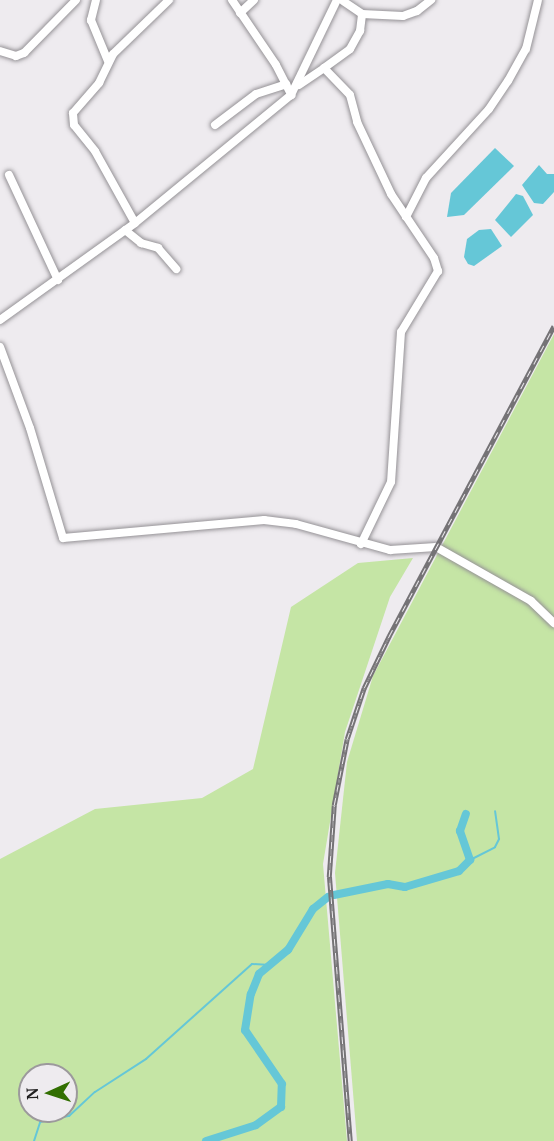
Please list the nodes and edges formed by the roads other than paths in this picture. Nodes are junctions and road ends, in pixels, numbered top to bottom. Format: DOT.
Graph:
graph roads {
  1 [pos="76,0"];
  2 [pos="96,0"];
  3 [pos="169,0"];
  4 [pos="232,0"];
  5 [pos="254,0"];
  6 [pos="431,0"];
  7 [pos="538,0"];
  8 [pos="340,1"];
  9 [pos="240,13"];
  10 [pos="362,14"];
  11 [pos="0,51"];
  12 [pos="108,61"];
  13 [pos="324,68"];
  14 [pos="286,84"];
  15 [pos="299,85"];
  16 [pos="291,95"];
  17 [pos="215,125"];
  18 [pos="9,175"];
  19 [pos="406,217"];
  20 [pos="135,223"];
  21 [pos="125,230"];
  22 [pos="176,269"];
  23 [pos="58,280"];
  24 [pos="0,320"];
  25 [pos="0,347"];
  26 [pos="361,544"];
  27 [pos="554,622"];
  1 -- 11 [label="street"];
  2 -- 12 [label="street"];
  3 -- 12 [label="street"];
  4 -- 9 [label="street"];
  5 -- 9 [label="street"];
  6 -- 10 [label="street"];
  7 -- 19 [label="street"];
  8 -- 10 [label="street"];
  8 -- 15 [label="street"];
  9 -- 14 [label="street"];
  10 -- 13 [label="street"];
  12 -- 20 [label="street"];
  13 -- 15 [label="street"];
  13 -- 19 [label="street"];
  14 -- 16 [label="street"];
  14 -- 17 [label="street"];
  15 -- 16 [label="street"];
  16 -- 20 [label="street"];
  18 -- 23 [label="street"];
  19 -- 26 [label="street"];
  20 -- 21 [label="street"];
  21 -- 22 [label="street"];
  21 -- 23 [label="street"];
  23 -- 24 [label="street"];
  25 -- 26 [label="street"];
  26 -- 27 [label="street"];
}
